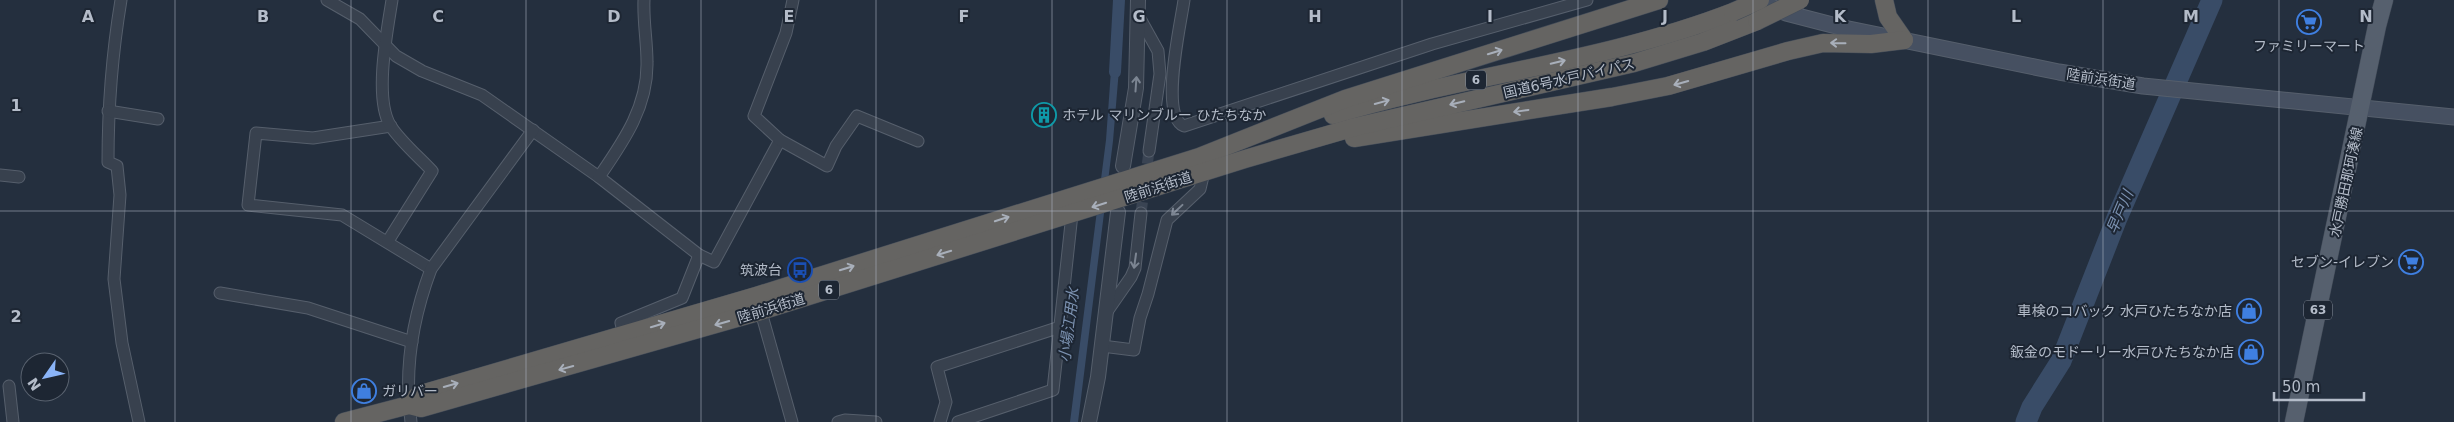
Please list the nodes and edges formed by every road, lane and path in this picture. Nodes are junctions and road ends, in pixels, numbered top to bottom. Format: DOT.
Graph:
graph roads {
  1 [pos="121,0"];
  2 [pos="327,0"];
  3 [pos="392,0"];
  4 [pos="644,0"];
  5 [pos="793,0"];
  6 [pos="1138,0"];
  7 [pos="1184,0"];
  8 [pos="1587,0"];
  9 [pos="1660,0"];
  10 [pos="1755,0"];
  11 [pos="1760,0"];
  12 [pos="1800,0"];
  13 [pos="1884,0"];
  14 [pos="2384,0"];
  15 [pos="1138,16"];
  16 [pos="1904,40"];
  17 [pos="385,46"];
  18 [pos="2361,108"];
  19 [pos="108,112"];
  20 [pos="2454,117"];
  21 [pos="158,119"];
  22 [pos="390,126"];
  23 [pos="533,130"];
  24 [pos="780,140"];
  25 [pos="918,141"];
  26 [pos="1218,150"];
  27 [pos="1149,151"];
  28 [pos="1245,159"];
  29 [pos="1123,166"];
  30 [pos="1204,172"];
  31 [pos="0,175"];
  32 [pos="19,177"];
  33 [pos="599,177"];
  34 [pos="1118,212"];
  35 [pos="1141,213"];
  36 [pos="1072,214"];
  37 [pos="388,241"];
  38 [pos="699,255"];
  39 [pos="431,269"];
  40 [pos="220,293"];
  41 [pos="758,304"];
  42 [pos="1106,313"];
  43 [pos="1060,327"];
  44 [pos="624,336"];
  45 [pos="412,342"];
  46 [pos="1102,346"];
  47 [pos="8,386"];
  48 [pos="410,414"];
  49 [pos="12,422"];
  50 [pos="139,422"];
  51 [pos="344,422"];
  52 [pos="792,422"];
  53 [pos="838,422"];
  54 [pos="876,422"];
  55 [pos="940,422"];
  56 [pos="944,422"];
  57 [pos="958,422"];
  58 [pos="1089,422"];
  59 [pos="2294,422"];
  1 -- 19 [label="street"];
  2 -- 17 [label="street"];
  3 -- 17 [label="street"];
  4 -- 33 [label="street"];
  5 -- 24 [label="street"];
  6 -- 15 [label="street"];
  7 -- 8 [label="street"];
  26 -- 9 [label="highway, one-way"];
  10 -- 16 [label="main road, 陸前浜街道"];
  26 -- 11 [label="highway, 国道6号水戸バイパス / 6, one-way, bridge"];
  12 -- 28 [label="highway, 国道6号水戸バイパス / 6, one-way, bridge"];
  13 -- 16 [label="highway"];
  14 -- 18 [label="main road, 水戸勝田那珂湊線 / 63"];
  15 -- 27 [label="street"];
  29 -- 15 [label="street, one-way"];
  16 -- 18 [label="main road, 陸前浜街道"];
  16 -- 28 [label="highway, one-way"];
  17 -- 22 [label="street"];
  17 -- 23 [label="street"];
  18 -- 20 [label="main road, 陸前浜街道"];
  18 -- 59 [label="main road, 水戸勝田那珂湊線 / 63"];
  19 -- 21 [label="street"];
  19 -- 50 [label="street"];
  22 -- 37 [label="street"];
  22 -- 37 [label="street"];
  23 -- 33 [label="street"];
  23 -- 39 [label="street"];
  24 -- 25 [label="street"];
  24 -- 38 [label="street"];
  41 -- 26 [label="highway, 陸前浜街道 / 6, one-way"];
  28 -- 30 [label="highway, 陸前浜街道 / 6"];
  30 -- 36 [label="highway, 陸前浜街道 / 6, one-way"];
  30 -- 46 [label="street, one-way"];
  31 -- 32 [label="street"];
  33 -- 38 [label="street"];
  34 -- 42 [label="street"];
  35 -- 42 [label="street, one-way"];
  36 -- 41 [label="highway, 陸前浜街道 / 6, one-way"];
  36 -- 43 [label="street"];
  37 -- 39 [label="street"];
  38 -- 44 [label="street"];
  39 -- 45 [label="street"];
  40 -- 45 [label="street"];
  44 -- 41 [label="highway, 陸前浜街道 / 6, one-way"];
  41 -- 48 [label="highway, 陸前浜街道 / 6, one-way"];
  41 -- 52 [label="street"];
  42 -- 46 [label="street"];
  43 -- 55 [label="street"];
  43 -- 57 [label="street"];
  48 -- 44 [label="highway, 陸前浜街道 / 6, one-way"];
  45 -- 48 [label="street"];
  46 -- 58 [label="street"];
  47 -- 49 [label="street"];
  48 -- 51 [label="highway, 陸前浜街道 / 6"];
  53 -- 54 [label="street"];
  55 -- 56 [label="street"];
}
